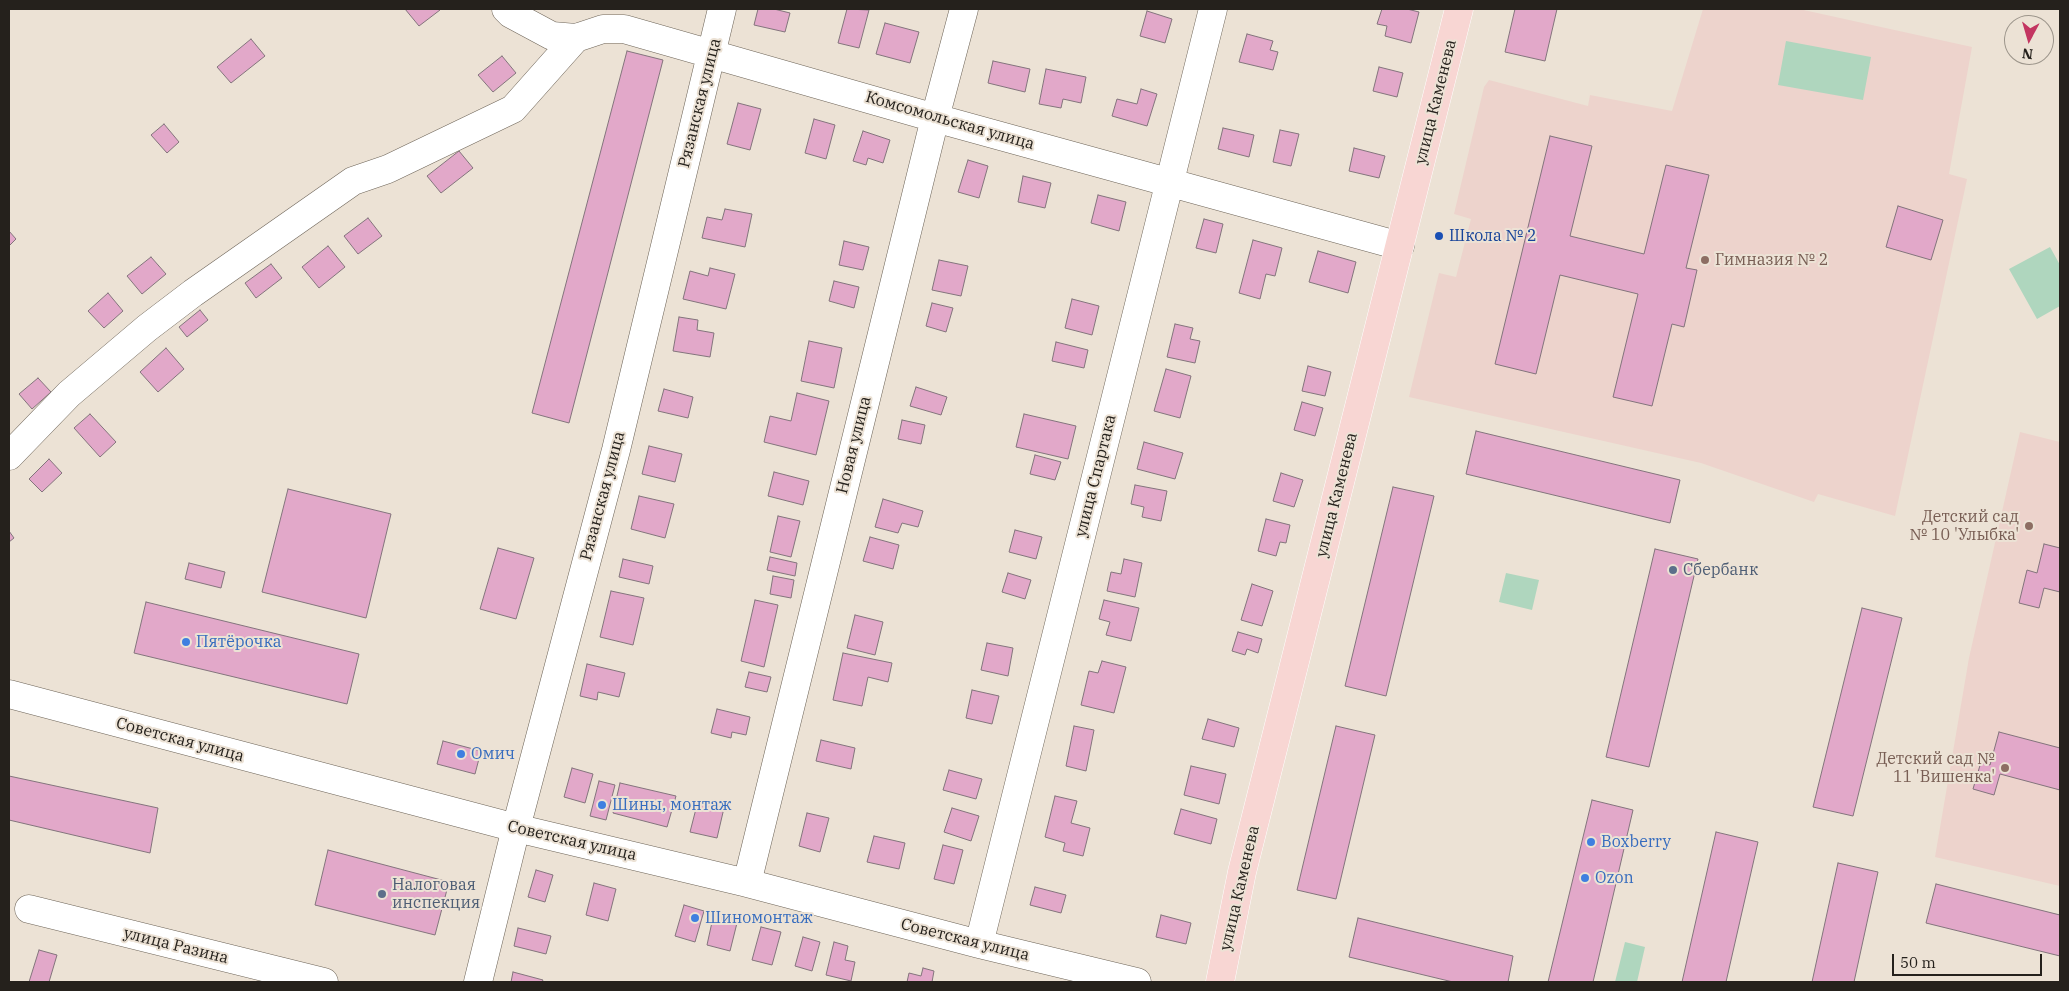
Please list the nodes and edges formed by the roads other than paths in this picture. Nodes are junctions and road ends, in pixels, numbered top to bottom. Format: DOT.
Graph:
graph roads {
  1 [pos="506,9"];
  2 [pos="722,9"];
  3 [pos="964,9"];
  4 [pos="1213,9"];
  5 [pos="1459,9"];
  6 [pos="576,38"];
  7 [pos="711,54"];
  8 [pos="935,118"];
  9 [pos="1170,182"];
  10 [pos="1400,246"];
  11 [pos="9,456"];
  12 [pos="9,694"];
  13 [pos="516,828"];
  14 [pos="747,883"];
  15 [pos="29,910"];
  16 [pos="979,944"];
  17 [pos="324,982"];
  18 [pos="478,982"];
  19 [pos="1137,982"];
  20 [pos="1220,982"];
  1 -- 6 [label="street, Комсомольская улица"];
  2 -- 7 [label="street, Рязанская улица"];
  3 -- 8 [label="street, Новая улица"];
  4 -- 9 [label="street, улица Спартака"];
  5 -- 10 [label="main road, улица Каменева"];
  6 -- 7 [label="street, Комсомольская улица"];
  6 -- 11 [label="street"];
  7 -- 8 [label="street, Комсомольская улица"];
  7 -- 13 [label="street, Рязанская улица"];
  8 -- 9 [label="street, Комсомольская улица"];
  8 -- 14 [label="street, Новая улица"];
  9 -- 10 [label="street, Комсомольская улица"];
  9 -- 16 [label="street, улица Спартака"];
  10 -- 20 [label="main road, улица Каменева"];
  12 -- 13 [label="street, Советская улица"];
  13 -- 14 [label="street, Советская улица"];
  13 -- 18 [label="street, Рязанская улица"];
  14 -- 16 [label="street, Советская улица"];
  15 -- 17 [label="street, улица Разина"];
  16 -- 19 [label="street, Советская улица"];
}
